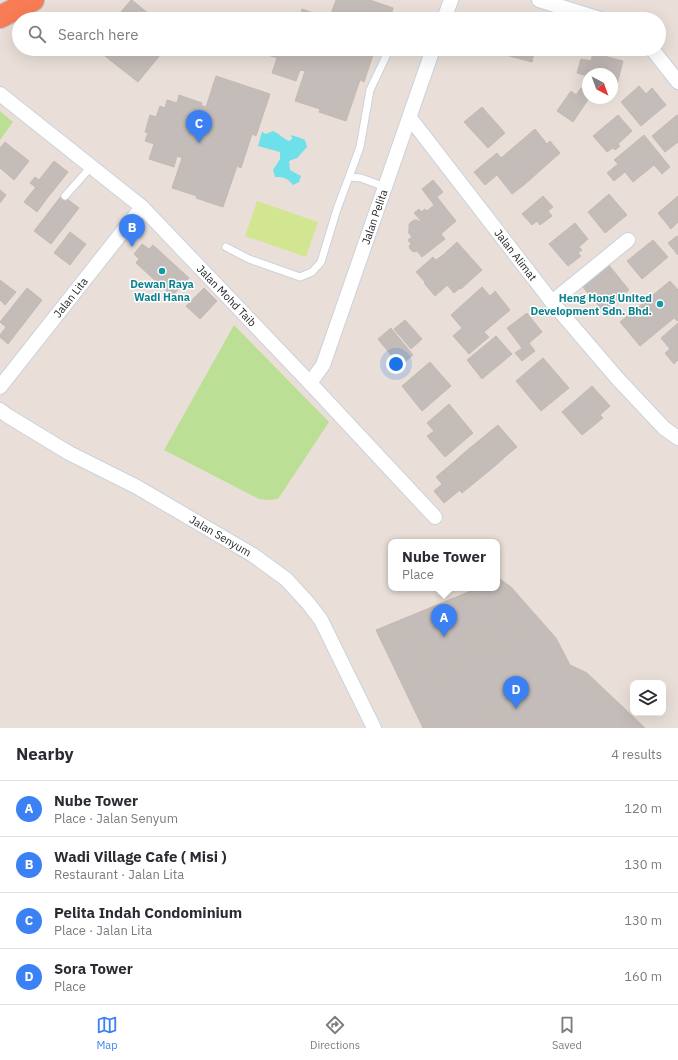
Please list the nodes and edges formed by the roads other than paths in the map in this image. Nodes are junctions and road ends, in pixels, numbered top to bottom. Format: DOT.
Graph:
graph roads {
  1 [pos="33,0"];
  2 [pos="50,0"];
  3 [pos="450,0"];
  4 [pos="539,0"];
  5 [pos="31,12"];
  6 [pos="446,12"];
  7 [pos="578,12"];
  8 [pos="0,17"];
  9 [pos="12,24"];
  10 [pos="0,32"];
  11 [pos="386,56"];
  12 [pos="431,56"];
  13 [pos="658,56"];
  14 [pos="678,82"];
  15 [pos="0,94"];
  16 [pos="410,118"];
  17 [pos="91,167"];
  18 [pos="349,177"];
  19 [pos="385,187"];
  20 [pos="65,196"];
  21 [pos="142,207"];
  22 [pos="628,240"];
  23 [pos="226,247"];
  24 [pos="552,302"];
  25 [pos="310,383"];
  26 [pos="0,387"];
  27 [pos="0,410"];
  28 [pos="678,438"];
  29 [pos="435,517"];
  30 [pos="374,728"];
  1 -- 8 [label="highway"];
  2 -- 5 [label="highway"];
  3 -- 6 [label="street"];
  4 -- 7 [label="street"];
  9 -- 10 [label="highway"];
  11 -- 18 [label="lane"];
  12 -- 16 [label="street, Jalan Pelita"];
  13 -- 14 [label="street"];
  15 -- 17 [label="street, Jalan Mohd Taib"];
  16 -- 19 [label="street, Jalan Pelita"];
  16 -- 24 [label="street, Jalan Alimat"];
  17 -- 20 [label="lane"];
  17 -- 21 [label="street, Jalan Mohd Taib"];
  18 -- 19 [label="lane"];
  18 -- 23 [label="lane"];
  19 -- 25 [label="street, Jalan Pelita"];
  21 -- 25 [label="street, Jalan Mohd Taib"];
  21 -- 26 [label="street, Jalan Lita"];
  22 -- 24 [label="street"];
  24 -- 28 [label="street, Jalan Alimat"];
  25 -- 29 [label="street, Jalan Mohd Taib"];
  27 -- 30 [label="street, Jalan Senyum"];
}
